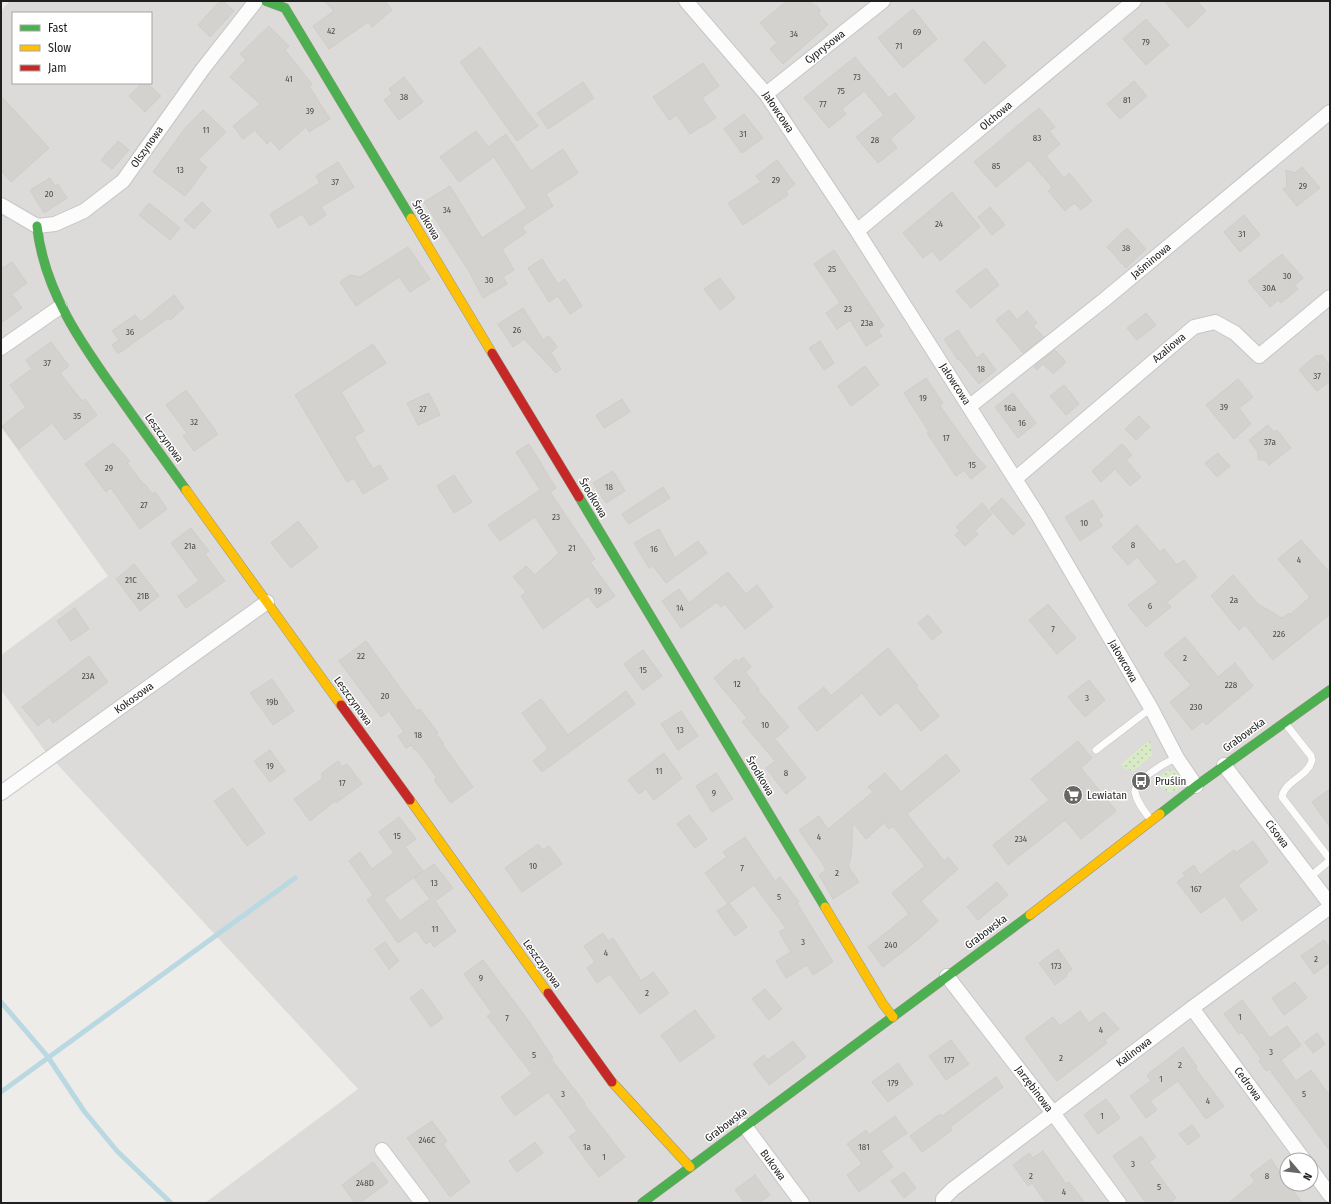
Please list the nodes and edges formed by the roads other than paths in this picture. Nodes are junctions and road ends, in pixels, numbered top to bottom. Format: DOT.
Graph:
graph roads {
  1 [pos="256,1"];
  2 [pos="266,1"];
  3 [pos="686,1"];
  4 [pos="883,1"];
  5 [pos="1134,1"];
  6 [pos="289,4"];
  7 [pos="766,94"];
  8 [pos="1330,112"];
  9 [pos="1,205"];
  10 [pos="36,226"];
  11 [pos="858,232"];
  12 [pos="1330,297"];
  13 [pos="60,307"];
  14 [pos="1,348"];
  15 [pos="970,406"];
  16 [pos="1015,479"];
  17 [pos="267,602"];
  18 [pos="1330,690"];
  19 [pos="1151,708"];
  20 [pos="1284,721"];
  21 [pos="1096,750"];
  22 [pos="1177,758"];
  23 [pos="1224,765"];
  24 [pos="1196,786"];
  25 [pos="1,794"];
  26 [pos="1151,820"];
  27 [pos="1310,877"];
  28 [pos="1330,905"];
  29 [pos="947,976"];
  30 [pos="1192,1008"];
  31 [pos="892,1017"];
  32 [pos="1053,1113"];
  33 [pos="745,1126"];
  34 [pos="382,1150"];
  35 [pos="1298,1152"];
  36 [pos="690,1167"];
  37 [pos="1319,1180"];
  38 [pos="1330,1195"];
  39 [pos="422,1203"];
  40 [pos="642,1203"];
  41 [pos="802,1203"];
  42 [pos="943,1203"];
  43 [pos="1119,1203"];
  1 -- 10 [label="street, Olszynowa"];
  2 -- 6 [label="street, Środkowa"];
  3 -- 7 [label="street, Jałowcowa"];
  4 -- 7 [label="street, Cyprysowa"];
  5 -- 11 [label="street, Olchowa"];
  6 -- 31 [label="street, Środkowa"];
  7 -- 11 [label="street, Jałowcowa"];
  8 -- 15 [label="street, Jaśminowa"];
  9 -- 10 [label="street"];
  10 -- 13 [label="street, Leszczynowa"];
  11 -- 15 [label="street, Jałowcowa"];
  12 -- 16 [label="street, Azaliowa"];
  13 -- 14 [label="street"];
  13 -- 17 [label="street, Leszczynowa"];
  15 -- 16 [label="street, Jałowcowa"];
  16 -- 19 [label="street, Jałowcowa"];
  17 -- 25 [label="street, Kokosowa"];
  17 -- 36 [label="street, Leszczynowa"];
  18 -- 20 [label="street, Grabowska"];
  19 -- 21 [label="lane"];
  19 -- 22 [label="street, Jałowcowa"];
  20 -- 23 [label="street, Grabowska"];
  20 -- 27 [label="lane"];
  22 -- 24 [label="street, Jałowcowa"];
  22 -- 26 [label="lane"];
  23 -- 24 [label="street, Grabowska"];
  23 -- 27 [label="street, Cisowa"];
  24 -- 26 [label="street, Grabowska"];
  26 -- 29 [label="street, Grabowska"];
  27 -- 28 [label="street, Cisowa"];
  28 -- 30 [label="street, Kalinowa"];
  29 -- 31 [label="street, Grabowska"];
  29 -- 32 [label="street, Jarzębinowa"];
  30 -- 32 [label="street, Kalinowa"];
  30 -- 35 [label="street, Cedrowa"];
  31 -- 33 [label="street, Grabowska"];
  32 -- 42 [label="street, Kalinowa"];
  32 -- 43 [label="street, Jarzębinowa"];
  33 -- 36 [label="street, Grabowska"];
  33 -- 41 [label="street, Bukowa"];
  34 -- 39 [label="street"];
  36 -- 40 [label="street, Grabowska"];
  37 -- 38 [label="street"];
}
